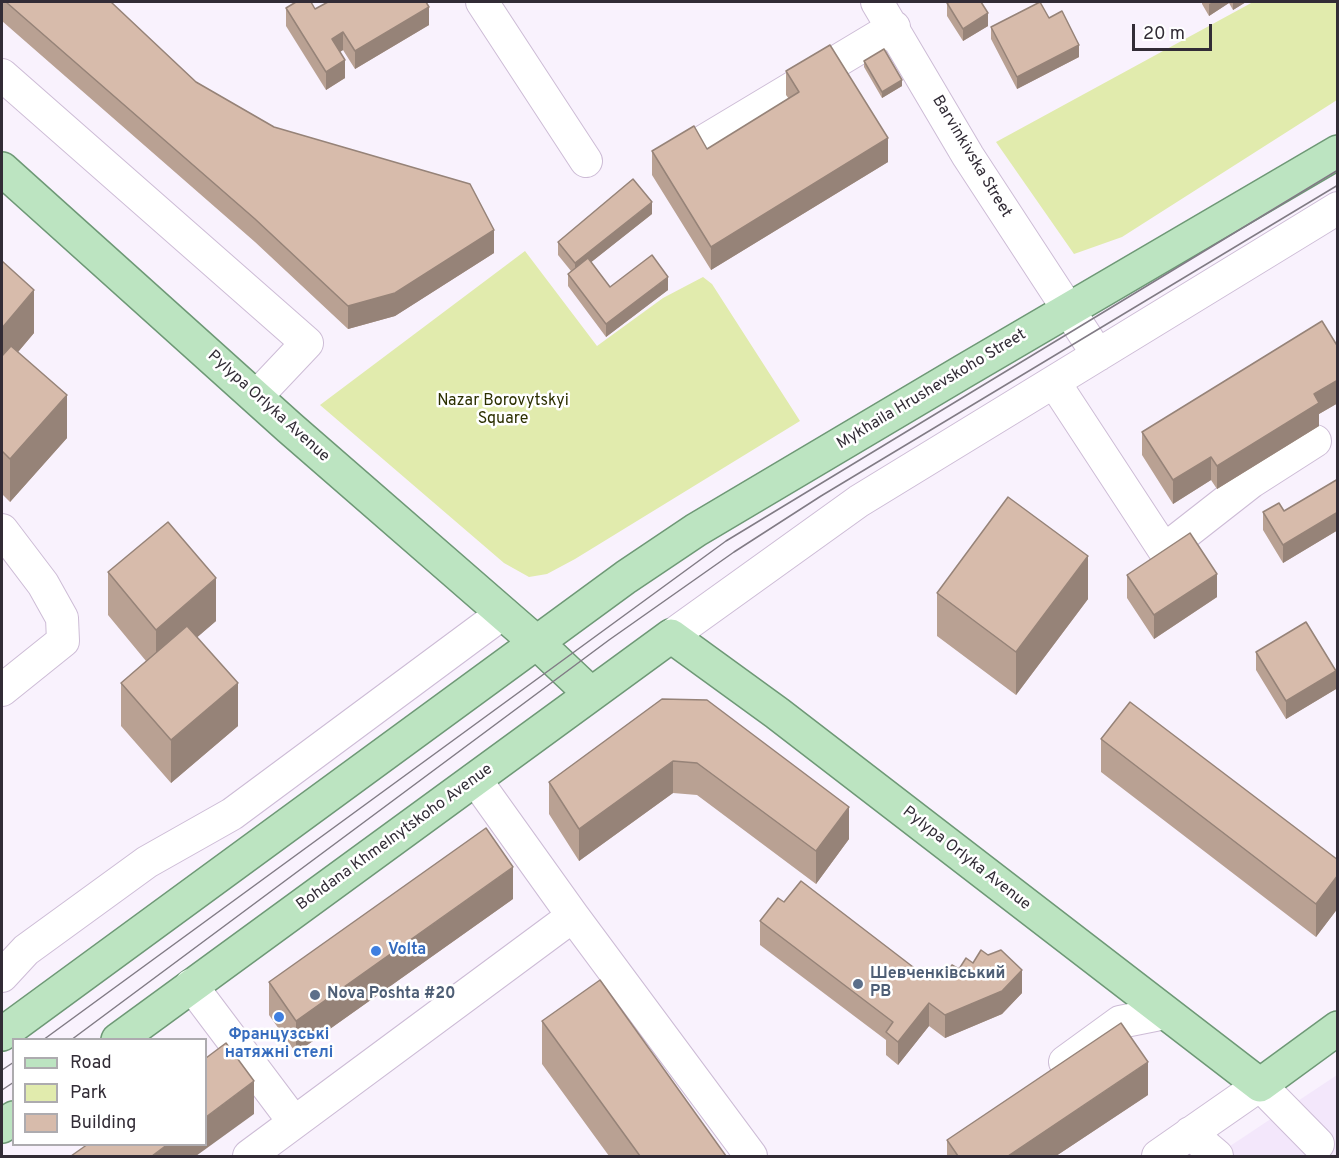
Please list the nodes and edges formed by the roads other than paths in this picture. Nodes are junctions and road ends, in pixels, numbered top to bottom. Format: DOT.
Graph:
graph roads {
  1 [pos="482,2"];
  2 [pos="885,14"];
  3 [pos="2,77"];
  4 [pos="704,141"];
  5 [pos="1338,152"];
  6 [pos="586,161"];
  7 [pos="6,182"];
  8 [pos="1338,208"];
  9 [pos="1069,309"];
  10 [pos="1098,355"];
  11 [pos="1054,382"];
  12 [pos="256,397"];
  13 [pos="1315,441"];
  14 [pos="2,530"];
  15 [pos="503,613"];
  16 [pos="671,636"];
  17 [pos="536,642"];
  18 [pos="2,690"];
  19 [pos="591,694"];
  20 [pos="475,780"];
  21 [pos="573,916"];
  22 [pos="2,976"];
  23 [pos="191,986"];
  24 [pos="1165,1013"];
  25 [pos="1338,1028"];
  26 [pos="2,1034"];
  27 [pos="121,1038"];
  28 [pos="1065,1062"];
  29 [pos="1260,1085"];
  30 [pos="294,1122"];
  31 [pos="1190,1134"];
  32 [pos="1318,1144"];
  33 [pos="249,1156"];
  34 [pos="751,1156"];
  35 [pos="1158,1156"];
  36 [pos="1217,1156"];
  1 -- 6 [label="street"];
  2 -- 4 [label="street"];
  2 -- 9 [label="street, Barvinkivska Street"];
  3 -- 12 [label="street"];
  5 -- 9 [label="main road, Mykhaila Hrushevskoho Street"];
  7 -- 12 [label="main road, Pylypa Orlyka Avenue"];
  8 -- 10 [label="street"];
  9 -- 10 [label="street, Barvinkivska Street"];
  9 -- 17 [label="main road, Mykhaila Hrushevskoho Street"];
  10 -- 11 [label="street"];
  11 -- 13 [label="street"];
  11 -- 16 [label="street"];
  12 -- 15 [label="main road, Pylypa Orlyka Avenue"];
  14 -- 18 [label="street"];
  15 -- 17 [label="main road, Pylypa Orlyka Avenue"];
  15 -- 22 [label="street"];
  16 -- 19 [label="main road, Bohdana Khmelnytskoho Avenue"];
  16 -- 24 [label="main road, Pylypa Orlyka Avenue"];
  17 -- 19 [label="main road, Pylypa Orlyka Avenue"];
  17 -- 26 [label="main road"];
  19 -- 20 [label="main road, Bohdana Khmelnytskoho Avenue"];
  20 -- 21 [label="street"];
  20 -- 23 [label="main road, Bohdana Khmelnytskoho Avenue"];
  21 -- 30 [label="street"];
  21 -- 34 [label="street"];
  23 -- 27 [label="main road, Bohdana Khmelnytskoho Avenue"];
  23 -- 30 [label="street"];
  24 -- 28 [label="street"];
  24 -- 29 [label="main road, Pylypa Orlyka Avenue"];
  25 -- 29 [label="main road"];
  29 -- 31 [label="street"];
  29 -- 32 [label="street"];
  30 -- 33 [label="street"];
  31 -- 35 [label="street"];
  31 -- 36 [label="street"];
}
